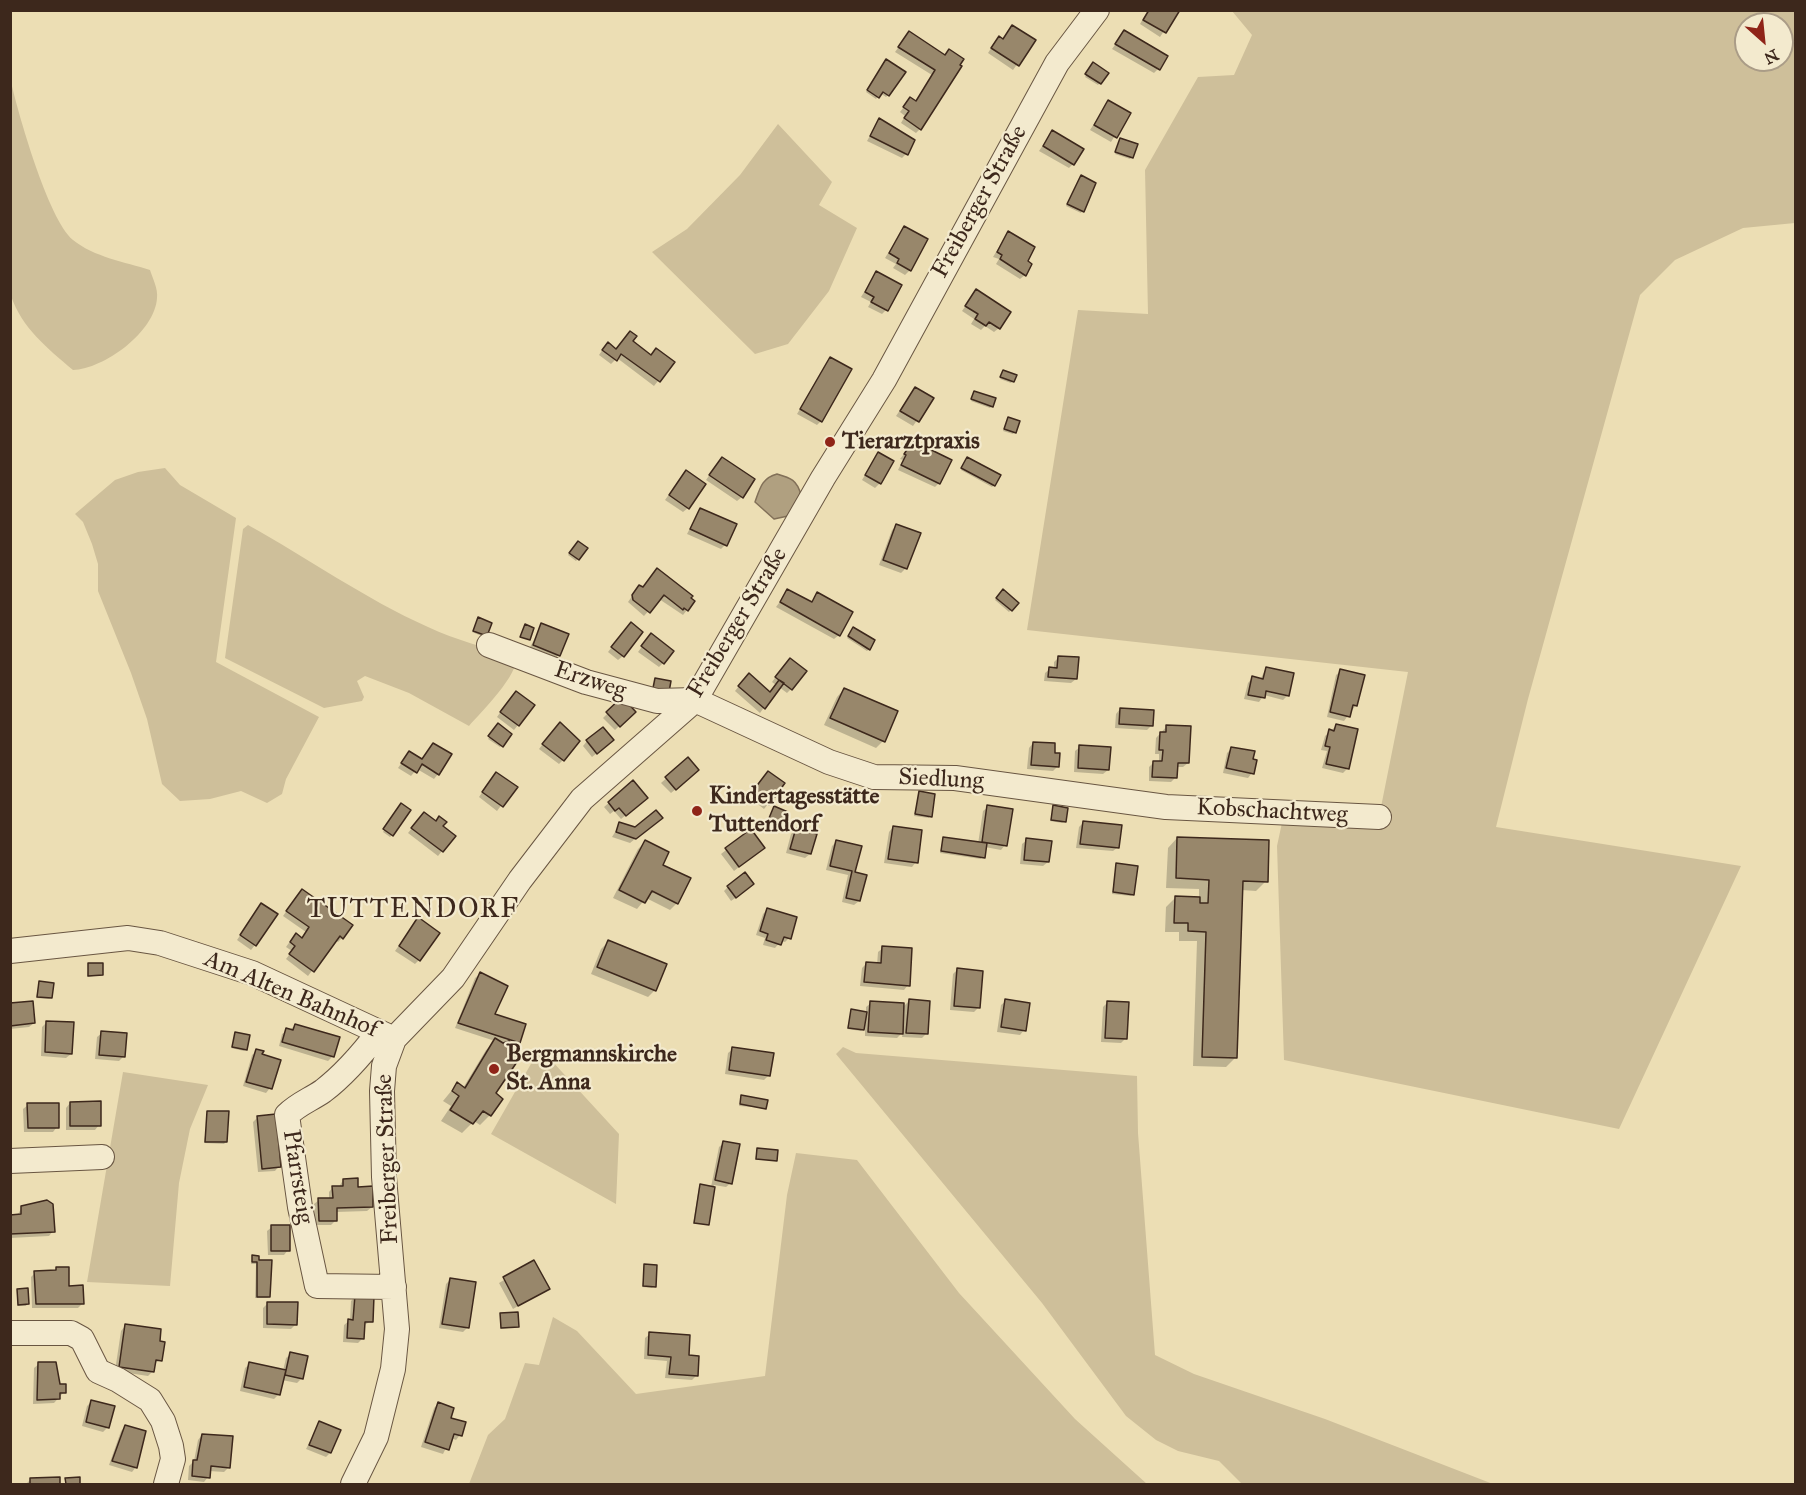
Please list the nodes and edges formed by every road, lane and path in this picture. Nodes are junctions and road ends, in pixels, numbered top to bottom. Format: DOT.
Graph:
graph roads {
  1 [pos="1098,10"];
  2 [pos="489,645"];
  3 [pos="695,700"];
  4 [pos="1166,807"];
  5 [pos="1379,817"];
  6 [pos="10,951"];
  7 [pos="386,1035"];
  8 [pos="102,1157"];
  9 [pos="10,1161"];
  10 [pos="394,1287"];
  11 [pos="10,1333"];
  12 [pos="166,1485"];
  13 [pos="353,1485"];
  1 -- 3 [label="street, Freiberger Straße"];
  2 -- 3 [label="street, Erzweg"];
  3 -- 4 [label="street, Siedlung"];
  3 -- 7 [label="street, Freiberger Straße"];
  4 -- 5 [label="street, Kobschachtweg"];
  6 -- 7 [label="street, Am Alten Bahnhof"];
  7 -- 10 [label="street, Freiberger Straße"];
  7 -- 10 [label="street, Pfarrsteig"];
  8 -- 9 [label="street"];
  10 -- 13 [label="street, Freiberger Straße"];
  11 -- 12 [label="street"];
}
